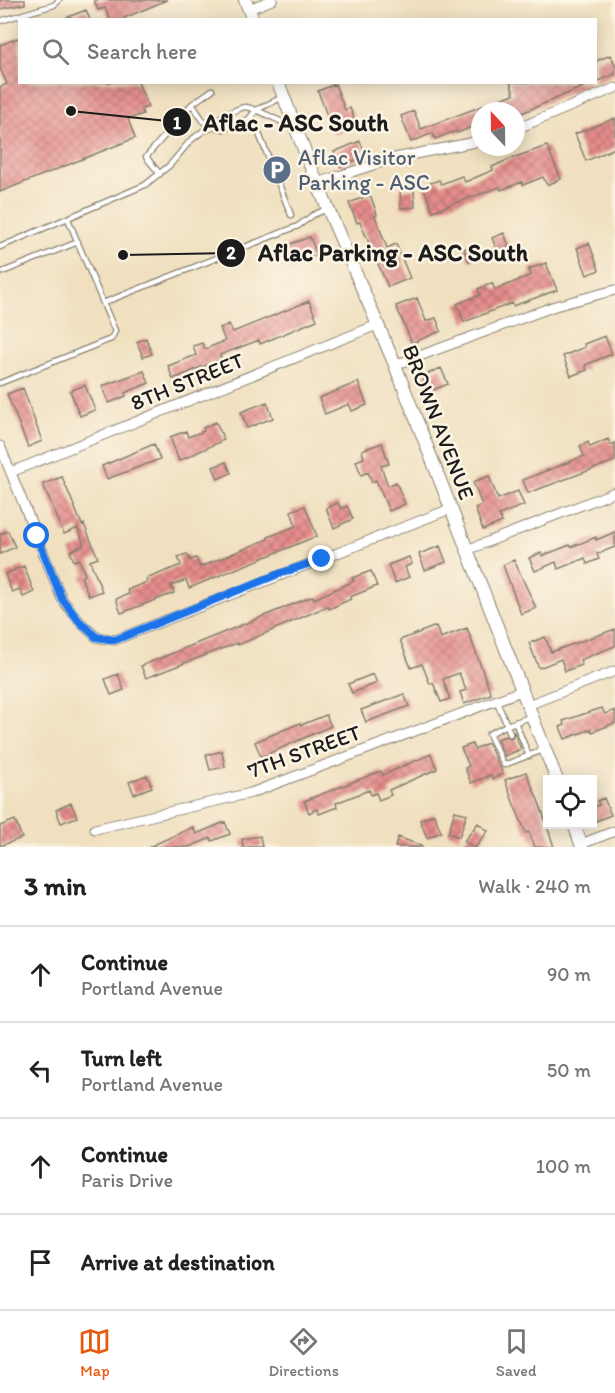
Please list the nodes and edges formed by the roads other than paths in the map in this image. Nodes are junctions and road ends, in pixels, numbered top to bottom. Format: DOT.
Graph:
graph roads {
  1 [pos="59,0"];
  2 [pos="272,0"];
  3 [pos="249,10"];
  4 [pos="0,21"];
  5 [pos="279,84"];
  6 [pos="615,88"];
  7 [pos="212,90"];
  8 [pos="284,97"];
  9 [pos="192,104"];
  10 [pos="256,110"];
  11 [pos="252,116"];
  12 [pos="525,125"];
  13 [pos="216,127"];
  14 [pos="296,128"];
  15 [pos="209,129"];
  16 [pos="471,143"];
  17 [pos="160,174"];
  18 [pos="317,183"];
  19 [pos="328,209"];
  20 [pos="291,215"];
  21 [pos="68,219"];
  22 [pos="78,243"];
  23 [pos="0,247"];
  24 [pos="0,273"];
  25 [pos="615,291"];
  26 [pos="104,303"];
  27 [pos="377,325"];
  28 [pos="395,365"];
  29 [pos="0,383"];
  30 [pos="0,446"];
  31 [pos="11,472"];
  32 [pos="615,492"];
  33 [pos="450,509"];
  34 [pos="467,550"];
  35 [pos="615,671"];
  36 [pos="521,691"];
  37 [pos="496,700"];
  38 [pos="530,710"];
  39 [pos="515,722"];
  40 [pos="507,725"];
  41 [pos="510,734"];
  42 [pos="545,750"];
  43 [pos="517,751"];
  44 [pos="530,756"];
  45 [pos="520,759"];
  46 [pos="554,775"];
  47 [pos="95,829"];
  48 [pos="576,829"];
  49 [pos="615,831"];
  50 [pos="582,846"];
  1 -- 4 [label="lane"];
  2 -- 3 [label="street"];
  5 -- 8 [label="street, BROWN AVENUE"];
  6 -- 12 [label="street"];
  7 -- 9 [label="lane"];
  8 -- 10 [label="lane"];
  8 -- 14 [label="street, BROWN AVENUE"];
  9 -- 15 [label="lane"];
  9 -- 17 [label="lane"];
  10 -- 11 [label="lane"];
  10 -- 13 [label="lane"];
  10 -- 14 [label="lane"];
  11 -- 13 [label="lane"];
  11 -- 20 [label="lane"];
  13 -- 15 [label="lane"];
  14 -- 18 [label="street, BROWN AVENUE"];
  15 -- 17 [label="lane"];
  16 -- 18 [label="street"];
  17 -- 21 [label="lane"];
  18 -- 19 [label="street, BROWN AVENUE"];
  19 -- 26 [label="lane"];
  19 -- 27 [label="street, BROWN AVENUE"];
  21 -- 22 [label="lane"];
  21 -- 23 [label="lane"];
  22 -- 24 [label="lane"];
  22 -- 26 [label="lane"];
  25 -- 28 [label="street"];
  26 -- 29 [label="lane"];
  27 -- 28 [label="street, BROWN AVENUE"];
  27 -- 31 [label="street, 8TH STREET"];
  28 -- 33 [label="street, BROWN AVENUE"];
  30 -- 31 [label="street"];
  31 -- 33 [label="street"];
  32 -- 34 [label="street"];
  33 -- 34 [label="street, BROWN AVENUE"];
  34 -- 36 [label="street, BROWN AVENUE"];
  35 -- 38 [label="street"];
  36 -- 37 [label="street, 7TH STREET"];
  36 -- 38 [label="street, BROWN AVENUE"];
  37 -- 40 [label="lane"];
  37 -- 47 [label="street, 7TH STREET"];
  38 -- 39 [label="lane"];
  38 -- 42 [label="street, BROWN AVENUE"];
  39 -- 40 [label="lane"];
  39 -- 44 [label="lane"];
  40 -- 41 [label="lane"];
  40 -- 45 [label="lane"];
  42 -- 44 [label="lane"];
  42 -- 46 [label="street, BROWN AVENUE"];
  43 -- 45 [label="lane"];
  44 -- 45 [label="lane"];
  48 -- 50 [label="street"];
  49 -- 50 [label="street"];
}
